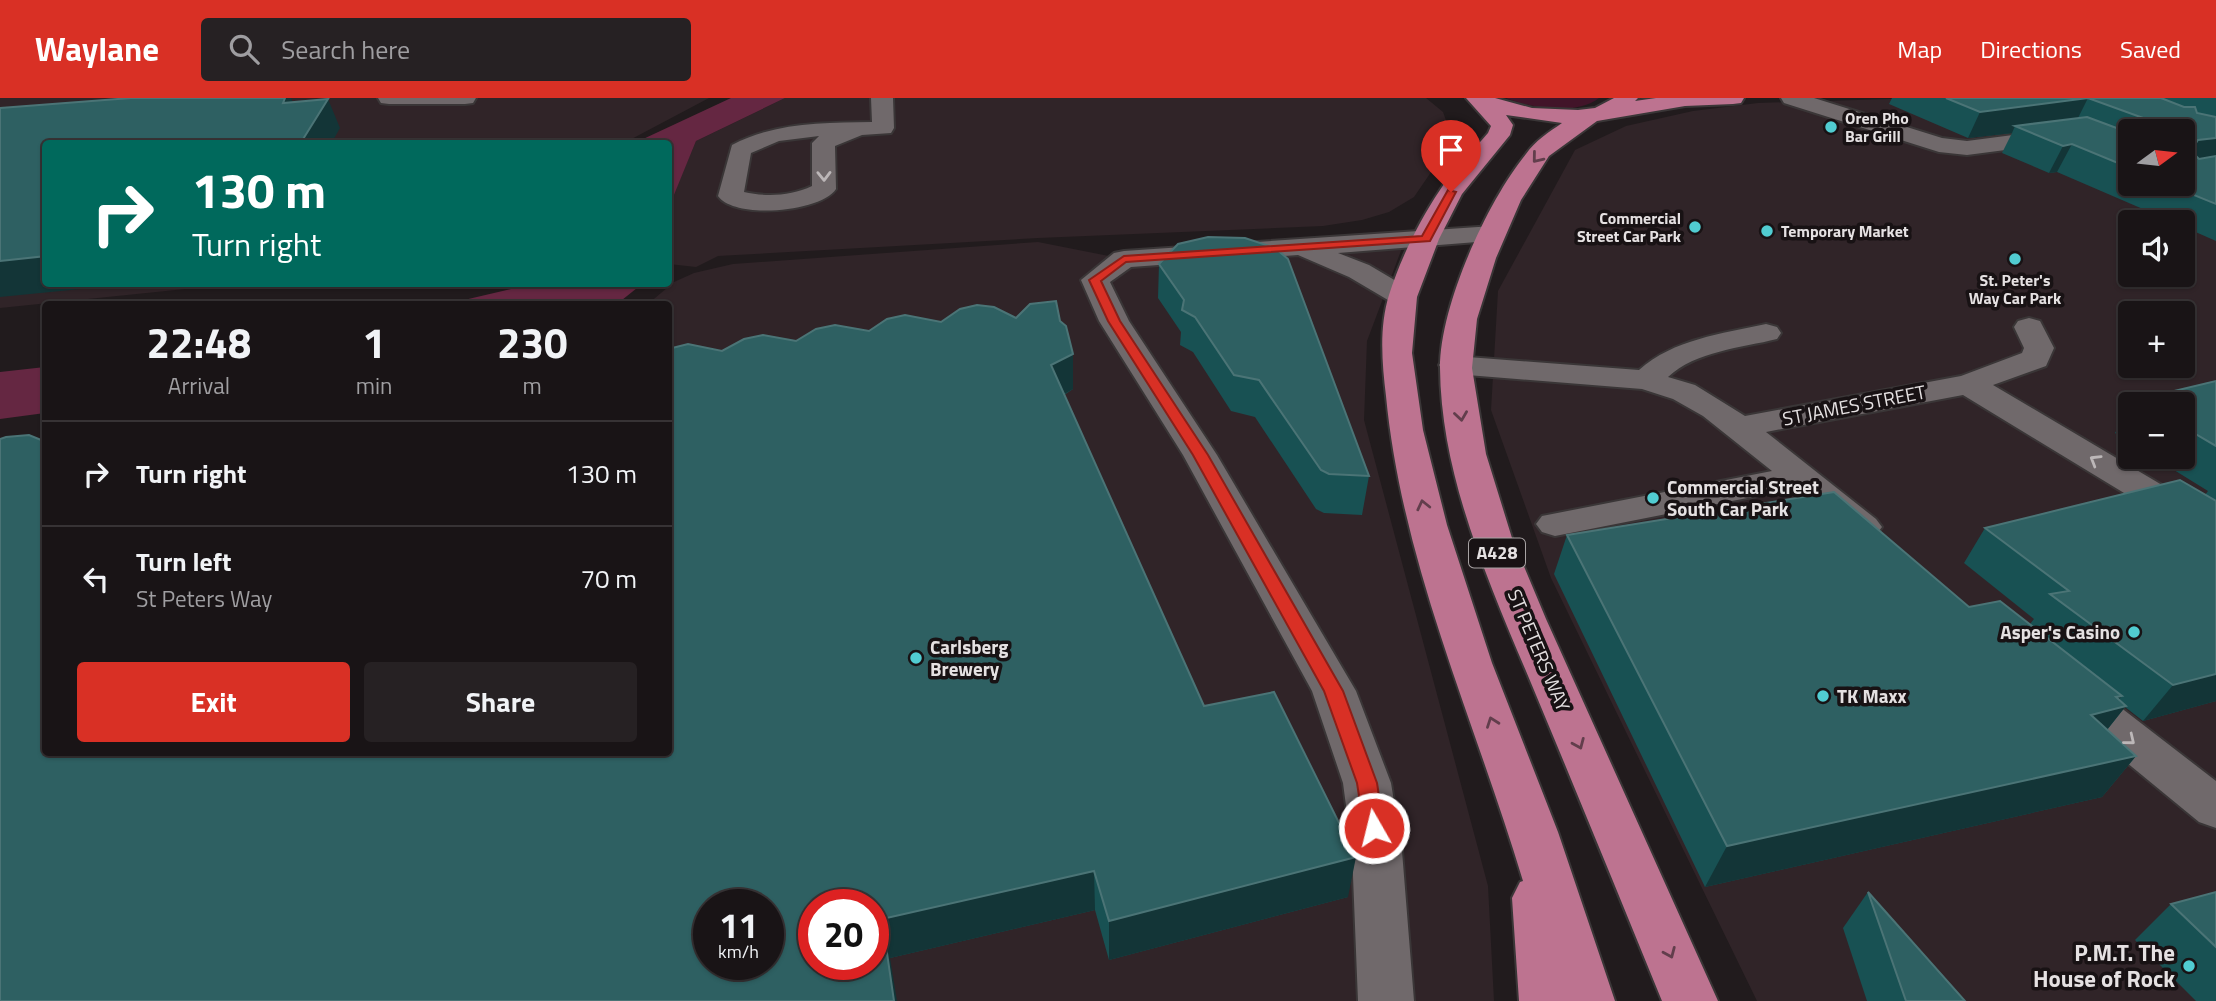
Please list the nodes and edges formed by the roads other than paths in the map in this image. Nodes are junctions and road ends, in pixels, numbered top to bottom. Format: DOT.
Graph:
graph roads {
  1 [pos="389,98"];
  2 [pos="465,98"];
  3 [pos="882,98"];
  4 [pos="1627,98"];
  5 [pos="1733,98"];
  6 [pos="1792,98"];
  7 [pos="1480,99"];
  8 [pos="1850,108"];
  9 [pos="1598,114"];
  10 [pos="855,130"];
  11 [pos="1967,148"];
  12 [pos="2118,151"];
  13 [pos="2004,167"];
  14 [pos="1493,234"];
  15 [pos="1426,239"];
  16 [pos="1298,246"];
  17 [pos="1403,297"];
  18 [pos="2029,327"];
  19 [pos="1766,332"];
  20 [pos="1455,365"];
  21 [pos="1646,380"];
  22 [pos="1968,384"];
  23 [pos="1739,427"];
  24 [pos="1785,465"];
  25 [pos="1555,524"];
  26 [pos="2216,533"];
  27 [pos="1888,547"];
  28 [pos="2041,669"];
  29 [pos="2216,808"];
  30 [pos="1533,832"];
  31 [pos="1386,1001"];
  32 [pos="1547,1001"];
  33 [pos="1587,1001"];
  34 [pos="1690,1001"];
  1 -- 2 [label="street"];
  3 -- 10 [label="street"];
  4 -- 9 [label="highway, ST PETERS WAY"];
  5 -- 9 [label="highway"];
  6 -- 8 [label="street"];
  7 -- 9 [label="highway"];
  7 -- 15 [label="highway, A428"];
  8 -- 11 [label="street"];
  9 -- 14 [label="highway, ST PETERS WAY / A428, one-way"];
  10 -- 10 [label="street, one-way"];
  11 -- 12 [label="street"];
  11 -- 13 [label="street"];
  14 -- 15 [label="street"];
  14 -- 20 [label="highway, ST PETERS WAY / A428"];
  15 -- 16 [label="street"];
  15 -- 17 [label="highway, A428"];
  16 -- 17 [label="street"];
  16 -- 31 [label="street"];
  30 -- 17 [label="highway, A428, one-way"];
  18 -- 22 [label="street, ST JAMES STREET"];
  19 -- 21 [label="street"];
  20 -- 21 [label="street"];
  20 -- 34 [label="highway, ST PETERS WAY / A428, one-way"];
  21 -- 23 [label="street"];
  22 -- 23 [label="street, ST JAMES STREET"];
  26 -- 22 [label="street, one-way"];
  23 -- 24 [label="street"];
  24 -- 25 [label="street"];
  24 -- 27 [label="street"];
  28 -- 29 [label="street, one-way"];
  30 -- 32 [label="highway"];
  30 -- 33 [label="highway, A428"];
}
